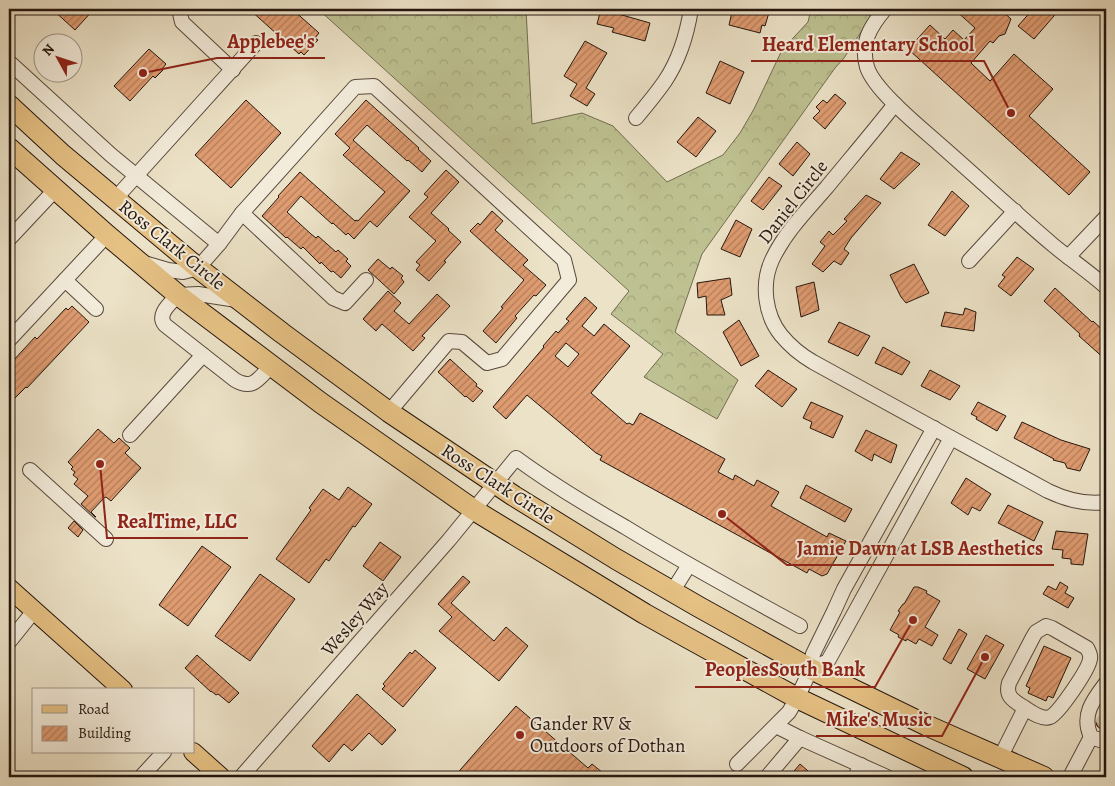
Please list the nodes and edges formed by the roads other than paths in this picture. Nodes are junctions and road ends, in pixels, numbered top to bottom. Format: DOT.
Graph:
graph roads {
  1 [pos="179,9"];
  2 [pos="692,9"];
  3 [pos="885,9"];
  4 [pos="256,43"];
  5 [pos="9,62"];
  6 [pos="233,70"];
  7 [pos="895,104"];
  8 [pos="9,105"];
  9 [pos="636,118"];
  10 [pos="9,148"];
  11 [pos="135,176"];
  12 [pos="55,190"];
  13 [pos="115,199"];
  14 [pos="1015,211"];
  15 [pos="242,213"];
  16 [pos="1106,217"];
  17 [pos="107,235"];
  18 [pos="9,239"];
  19 [pos="219,244"];
  20 [pos="1068,257"];
  21 [pos="138,261"];
  22 [pos="969,261"];
  23 [pos="198,268"];
  24 [pos="65,280"];
  25 [pos="366,280"];
  26 [pos="1106,287"];
  27 [pos="178,294"];
  28 [pos="239,300"];
  29 [pos="96,309"];
  30 [pos="9,340"];
  31 [pos="203,355"];
  32 [pos="272,366"];
  33 [pos="389,412"];
  34 [pos="934,428"];
  35 [pos="130,435"];
  36 [pos="951,438"];
  37 [pos="30,470"];
  38 [pos="494,483"];
  39 [pos="1106,502"];
  40 [pos="474,510"];
  41 [pos="106,539"];
  42 [pos="688,565"];
  43 [pos="9,588"];
  44 [pos="672,592"];
  45 [pos="34,611"];
  46 [pos="800,626"];
  47 [pos="9,642"];
  48 [pos="811,669"];
  49 [pos="1106,683"];
  50 [pos="121,688"];
  51 [pos="797,698"];
  52 [pos="1025,708"];
  53 [pos="776,726"];
  54 [pos="1091,737"];
  55 [pos="800,738"];
  56 [pos="1106,742"];
  57 [pos="162,754"];
  58 [pos="195,754"];
  59 [pos="1000,758"];
  60 [pos="736,764"];
  61 [pos="858,771"];
  62 [pos="141,777"];
  63 [pos="221,777"];
  64 [pos="241,777"];
  65 [pos="767,777"];
  66 [pos="886,777"];
  67 [pos="963,777"];
  68 [pos="1044,777"];
  69 [pos="1070,777"];
  1 -- 6 [label="street"];
  2 -- 9 [label="street"];
  3 -- 7 [label="street"];
  4 -- 6 [label="street"];
  5 -- 11 [label="street"];
  6 -- 11 [label="street"];
  7 -- 14 [label="street"];
  7 -- 34 [label="street, Daniel Circle"];
  8 -- 13 [label="highway, Ross Clark Circle"];
  10 -- 12 [label="highway, Ross Clark Circle"];
  11 -- 13 [label="street"];
  11 -- 19 [label="street"];
  12 -- 17 [label="highway, Ross Clark Circle"];
  12 -- 18 [label="street"];
  13 -- 23 [label="highway, Ross Clark Circle"];
  14 -- 20 [label="street"];
  14 -- 22 [label="street"];
  15 -- 19 [label="street"];
  15 -- 25 [label="street"];
  15 -- 33 [label="street"];
  16 -- 20 [label="street"];
  17 -- 21 [label="highway, Ross Clark Circle"];
  17 -- 24 [label="street"];
  19 -- 23 [label="street"];
  20 -- 26 [label="street"];
  21 -- 23 [label="street"];
  21 -- 27 [label="highway, Ross Clark Circle"];
  23 -- 28 [label="highway, Ross Clark Circle"];
  24 -- 29 [label="street"];
  24 -- 30 [label="street"];
  27 -- 28 [label="street"];
  27 -- 31 [label="street"];
  27 -- 32 [label="highway, Ross Clark Circle"];
  28 -- 33 [label="highway, Ross Clark Circle"];
  31 -- 32 [label="street"];
  31 -- 35 [label="street"];
  32 -- 40 [label="highway, Ross Clark Circle"];
  33 -- 38 [label="highway, Ross Clark Circle"];
  34 -- 36 [label="street, Daniel Circle"];
  34 -- 48 [label="street"];
  36 -- 39 [label="street, Daniel Circle"];
  36 -- 48 [label="street"];
  37 -- 41 [label="street"];
  38 -- 40 [label="street, Wesley Way"];
  38 -- 42 [label="street, Wesley Way"];
  38 -- 44 [label="highway, Ross Clark Circle"];
  40 -- 51 [label="highway, Ross Clark Circle"];
  40 -- 64 [label="street, Wesley Way"];
  42 -- 44 [label="street"];
  42 -- 46 [label="street"];
  43 -- 45 [label="main road"];
  44 -- 48 [label="highway, Ross Clark Circle"];
  45 -- 47 [label="street"];
  45 -- 50 [label="main road"];
  48 -- 51 [label="street"];
  48 -- 59 [label="highway, Ross Clark Circle"];
  49 -- 54 [label="street"];
  51 -- 53 [label="street"];
  51 -- 67 [label="highway, Ross Clark Circle"];
  52 -- 52 [label="street"];
  52 -- 59 [label="street"];
  53 -- 55 [label="street"];
  53 -- 60 [label="street"];
  54 -- 56 [label="street"];
  54 -- 69 [label="street"];
  55 -- 61 [label="street"];
  55 -- 65 [label="street"];
  57 -- 62 [label="street"];
  58 -- 63 [label="main road"];
  59 -- 68 [label="highway, Ross Clark Circle"];
  61 -- 66 [label="street"];
}
